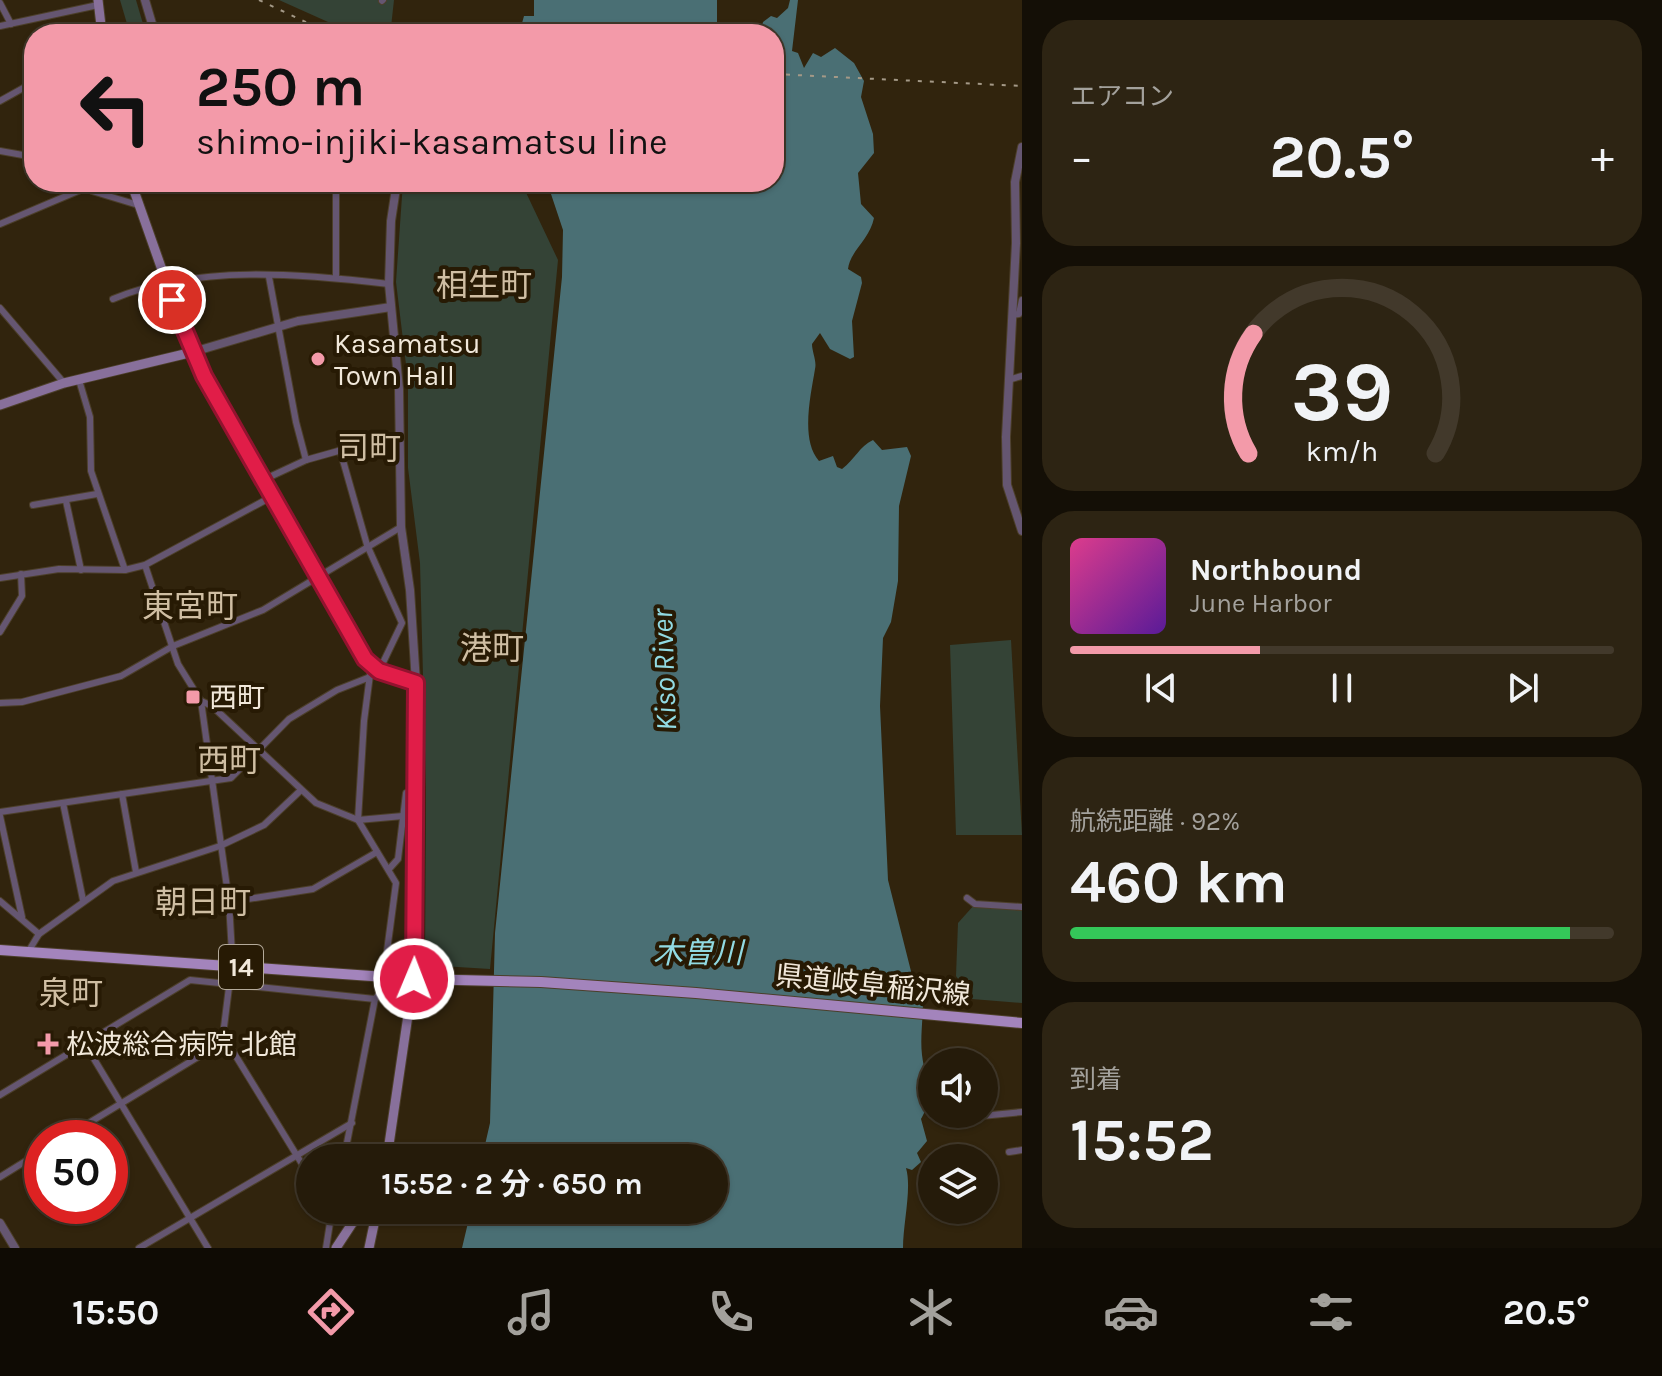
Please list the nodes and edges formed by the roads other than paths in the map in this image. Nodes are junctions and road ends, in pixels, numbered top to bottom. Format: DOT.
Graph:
graph roads {
  1 [pos="145,0"];
  2 [pos="0,3"];
  3 [pos="98,3"];
  4 [pos="11,24"];
  5 [pos="101,24"];
  6 [pos="152,24"];
  7 [pos="0,26"];
  8 [pos="24,88"];
  9 [pos="0,101"];
  10 [pos="1022,147"];
  11 [pos="0,151"];
  12 [pos="24,155"];
  13 [pos="76,192"];
  14 [pos="97,192"];
  15 [pos="134,192"];
  16 [pos="336,192"];
  17 [pos="395,192"];
  18 [pos="138,205"];
  19 [pos="0,224"];
  20 [pos="269,277"];
  21 [pos="336,278"];
  22 [pos="166,282"];
  23 [pos="389,284"];
  24 [pos="113,299"];
  25 [pos="1022,300"];
  26 [pos="391,307"];
  27 [pos="0,308"];
  28 [pos="1012,315"];
  29 [pos="277,327"];
  30 [pos="193,352"];
  31 [pos="1022,376"];
  32 [pos="79,380"];
  33 [pos="1008,380"];
  34 [pos="64,383"];
  35 [pos="0,405"];
  36 [pos="398,437"];
  37 [pos="340,450"];
  38 [pos="306,460"];
  39 [pos="263,480"];
  40 [pos="97,494"];
  41 [pos="273,496"];
  42 [pos="66,501"];
  43 [pos="33,505"];
  44 [pos="401,527"];
  45 [pos="1022,531"];
  46 [pos="367,545"];
  47 [pos="145,565"];
  48 [pos="81,570"];
  49 [pos="125,570"];
  50 [pos="21,574"];
  51 [pos="320,576"];
  52 [pos="0,578"];
  53 [pos="0,632"];
  54 [pos="173,646"];
  55 [pos="373,672"];
  56 [pos="416,683"];
  57 [pos="201,701"];
  58 [pos="0,703"];
  59 [pos="256,750"];
  60 [pos="212,783"];
  61 [pos="300,791"];
  62 [pos="415,791"];
  63 [pos="122,794"];
  64 [pos="63,803"];
  65 [pos="0,814"];
  66 [pos="403,816"];
  67 [pos="358,820"];
  68 [pos="220,846"];
  69 [pos="377,852"];
  70 [pos="389,869"];
  71 [pos="136,872"];
  72 [pos="967,898"];
  73 [pos="83,900"];
  74 [pos="0,901"];
  75 [pos="229,902"];
  76 [pos="1022,907"];
  77 [pos="22,917"];
  78 [pos="39,934"];
  79 [pos="0,950"];
  80 [pos="28,952"];
  81 [pos="232,954"];
  82 [pos="385,966"];
  83 [pos="414,979"];
  84 [pos="230,982"];
  85 [pos="384,989"];
  86 [pos="375,999"];
  87 [pos="1022,1023"];
  88 [pos="226,1040"];
  89 [pos="85,1044"];
  90 [pos="0,1095"];
  91 [pos="120,1104"];
  92 [pos="1022,1112"];
  93 [pos="998,1114"];
  94 [pos="94,1120"];
  95 [pos="352,1123"];
  96 [pos="314,1144"];
  97 [pos="347,1144"];
  98 [pos="389,1144"];
  99 [pos="1022,1150"];
  100 [pos="1009,1152"];
  101 [pos="296,1154"];
  102 [pos="24,1162"];
  103 [pos="0,1177"];
  104 [pos="190,1218"];
  105 [pos="0,1223"];
  106 [pos="330,1224"];
  107 [pos="352,1224"];
  108 [pos="374,1224"];
  109 [pos="15,1248"];
  110 [pos="139,1248"];
  111 [pos="208,1248"];
  112 [pos="326,1248"];
  113 [pos="336,1248"];
  114 [pos="369,1248"];
  1 -- 6 [label="street"];
  2 -- 4 [label="street"];
  3 -- 4 [label="street"];
  3 -- 5 [label="main road"];
  4 -- 7 [label="street"];
  8 -- 9 [label="street"];
  10 -- 28 [label="street"];
  11 -- 12 [label="street"];
  13 -- 19 [label="street"];
  14 -- 18 [label="street"];
  15 -- 18 [label="main road"];
  16 -- 21 [label="street"];
  17 -- 23 [label="street"];
  18 -- 22 [label="main road"];
  20 -- 21 [label="street"];
  20 -- 22 [label="street"];
  20 -- 29 [label="street"];
  21 -- 23 [label="street"];
  22 -- 24 [label="street"];
  22 -- 30 [label="main road"];
  23 -- 26 [label="street"];
  25 -- 28 [label="street"];
  26 -- 29 [label="street"];
  26 -- 36 [label="street"];
  27 -- 34 [label="street"];
  28 -- 33 [label="street"];
  29 -- 30 [label="street"];
  29 -- 38 [label="street"];
  30 -- 32 [label="main road"];
  30 -- 39 [label="main road"];
  31 -- 33 [label="street"];
  32 -- 34 [label="main road"];
  32 -- 40 [label="street"];
  33 -- 45 [label="street"];
  34 -- 35 [label="main road"];
  36 -- 37 [label="street"];
  36 -- 44 [label="street"];
  37 -- 38 [label="street"];
  37 -- 46 [label="street"];
  38 -- 39 [label="street"];
  39 -- 41 [label="main road"];
  40 -- 42 [label="street"];
  40 -- 49 [label="street"];
  41 -- 47 [label="street"];
  41 -- 51 [label="main road"];
  42 -- 43 [label="street"];
  42 -- 48 [label="street"];
  44 -- 46 [label="street"];
  44 -- 56 [label="street"];
  46 -- 51 [label="street"];
  46 -- 55 [label="street"];
  47 -- 49 [label="street"];
  47 -- 54 [label="street"];
  48 -- 49 [label="street"];
  48 -- 50 [label="street"];
  50 -- 52 [label="street"];
  50 -- 53 [label="street"];
  51 -- 54 [label="street"];
  51 -- 55 [label="main road"];
  54 -- 57 [label="street"];
  54 -- 58 [label="street"];
  55 -- 56 [label="main road"];
  55 -- 59 [label="street"];
  55 -- 67 [label="street"];
  56 -- 62 [label="main road"];
  57 -- 59 [label="street"];
  57 -- 60 [label="street"];
  59 -- 60 [label="street"];
  59 -- 61 [label="street"];
  60 -- 63 [label="street"];
  60 -- 68 [label="street"];
  61 -- 67 [label="street"];
  61 -- 68 [label="street"];
  62 -- 66 [label="street"];
  62 -- 83 [label="main road"];
  63 -- 64 [label="street"];
  63 -- 71 [label="street"];
  64 -- 65 [label="street"];
  64 -- 73 [label="street"];
  65 -- 77 [label="street"];
  66 -- 67 [label="street"];
  66 -- 70 [label="street"];
  67 -- 69 [label="street"];
  68 -- 71 [label="street"];
  68 -- 75 [label="street"];
  69 -- 70 [label="street"];
  69 -- 75 [label="street"];
  70 -- 82 [label="street"];
  71 -- 73 [label="street"];
  72 -- 76 [label="street"];
  73 -- 78 [label="street"];
  74 -- 77 [label="street"];
  75 -- 81 [label="street"];
  77 -- 78 [label="street"];
  78 -- 80 [label="street"];
  79 -- 80 [label="main road, 14"];
  80 -- 83 [label="main road, 14"];
  83 -- 87 [label="main road, 県道岐阜稲沢線 / 14"];
  83 -- 98 [label="main road"];
  84 -- 86 [label="street"];
  84 -- 88 [label="street"];
  84 -- 89 [label="street"];
  85 -- 86 [label="street"];
  86 -- 95 [label="street"];
  88 -- 91 [label="street"];
  88 -- 101 [label="street"];
  89 -- 90 [label="street"];
  89 -- 91 [label="street"];
  91 -- 94 [label="street"];
  91 -- 104 [label="street"];
  92 -- 93 [label="street"];
  95 -- 96 [label="street"];
  95 -- 97 [label="street"];
  99 -- 100 [label="street"];
  101 -- 104 [label="street"];
  102 -- 103 [label="street"];
  104 -- 110 [label="street"];
  104 -- 111 [label="street"];
  105 -- 109 [label="street"];
  106 -- 112 [label="street"];
  107 -- 113 [label="main road"];
  108 -- 114 [label="main road"];
}
